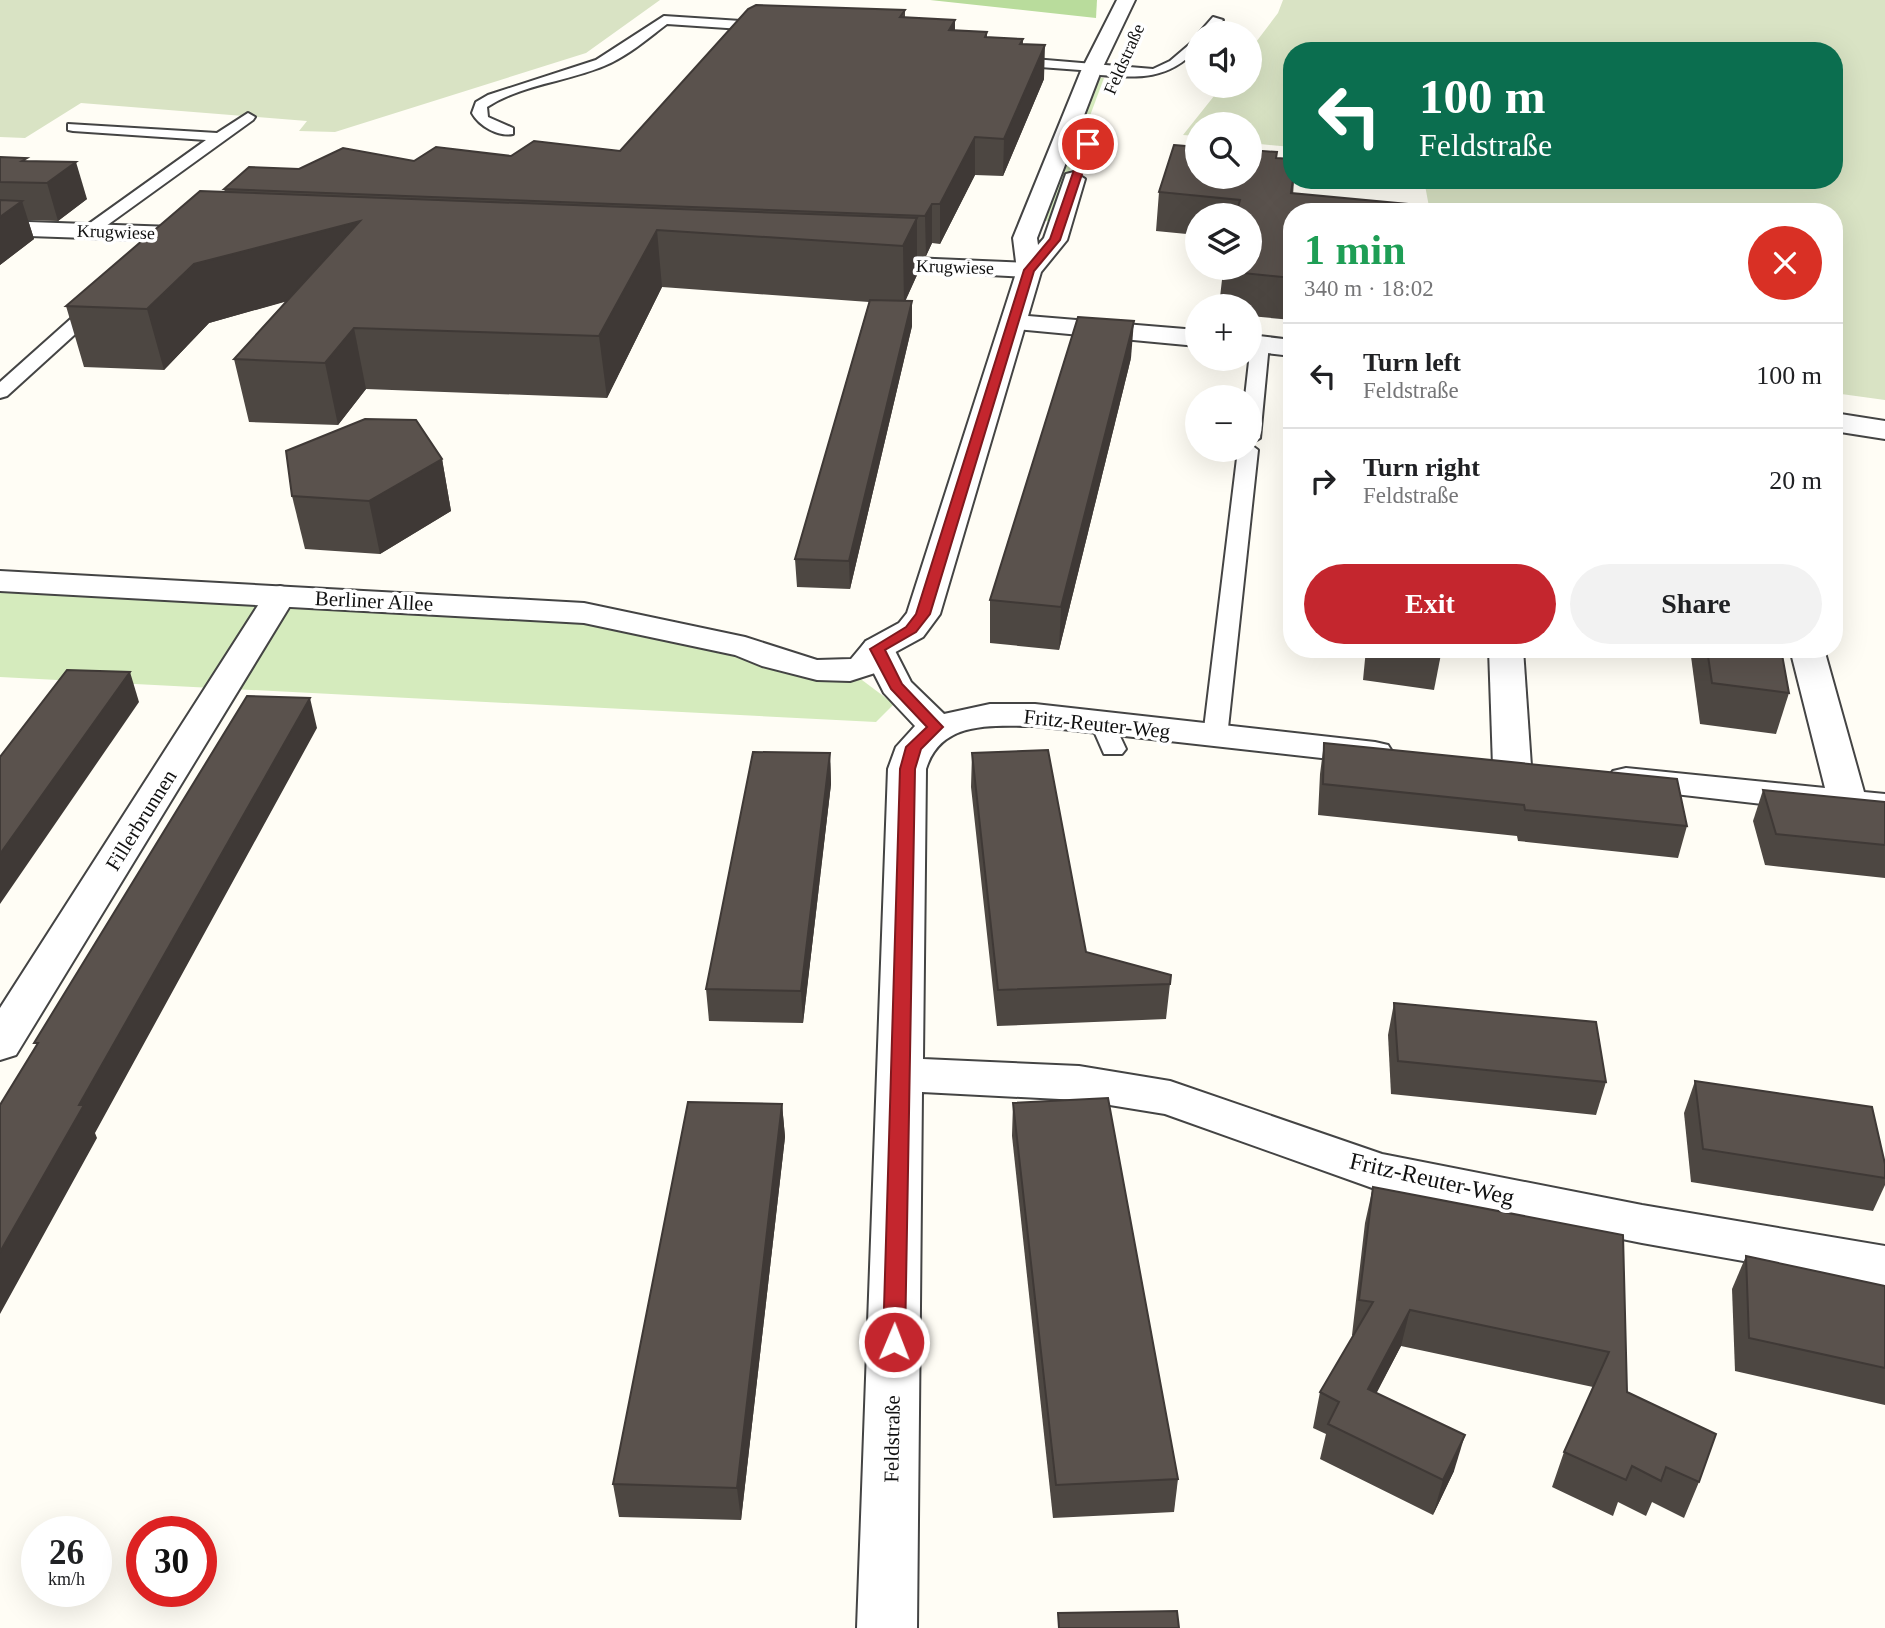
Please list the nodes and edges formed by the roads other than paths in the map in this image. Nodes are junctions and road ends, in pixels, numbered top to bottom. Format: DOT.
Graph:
graph roads {
  1 [pos="1124,5"];
  2 [pos="786,28"];
  3 [pos="1129,45"];
  4 [pos="1185,55"];
  5 [pos="999,57"];
  6 [pos="1092,69"];
  7 [pos="1117,70"];
  8 [pos="1107,96"];
  9 [pos="248,117"];
  10 [pos="73,127"];
  11 [pos="508,131"];
  12 [pos="220,137"];
  13 [pos="1083,156"];
  14 [pos="0,228"];
  15 [pos="89,231"];
  16 [pos="176,234"];
  17 [pos="231,236"];
  18 [pos="156,252"];
  19 [pos="835,262"];
  20 [pos="1030,270"];
  21 [pos="116,288"];
  22 [pos="1015,323"];
  23 [pos="1185,337"];
  24 [pos="1262,344"];
  25 [pos="1283,347"];
  26 [pos="0,392"];
  27 [pos="1843,423"];
  28 [pos="1885,430"];
  29 [pos="1247,462"];
  30 [pos="0,581"];
  31 [pos="280,596"];
  32 [pos="877,649"];
  33 [pos="1505,658"];
  34 [pos="1809,658"];
  35 [pos="936,727"];
  36 [pos="1215,737"];
  37 [pos="1404,756"];
  38 [pos="1552,771"];
  39 [pos="1592,775"];
  40 [pos="1848,803"];
  41 [pos="1885,806"];
  42 [pos="0,1044"];
  43 [pos="901,1075"];
  44 [pos="1885,1266"];
  45 [pos="887,1628"];
  1 -- 6 [label="street, Feldstraße"];
  2 -- 11 [label="lane"];
  3 -- 7 [label="street, Feldstraße"];
  4 -- 7 [label="lane"];
  5 -- 6 [label="lane"];
  6 -- 7 [label="lane"];
  6 -- 20 [label="street, Feldstraße"];
  7 -- 8 [label="street, Feldstraße"];
  9 -- 12 [label="lane"];
  10 -- 12 [label="lane"];
  12 -- 15 [label="lane"];
  13 -- 20 [label="street, Feldstraße"];
  14 -- 15 [label="street, Krugwiese"];
  15 -- 16 [label="street, Krugwiese"];
  16 -- 17 [label="street, Krugwiese"];
  16 -- 18 [label="lane"];
  19 -- 20 [label="street, Krugwiese"];
  20 -- 22 [label="street, Feldstraße"];
  21 -- 26 [label="lane"];
  22 -- 23 [label="street"];
  22 -- 32 [label="street, Feldstraße"];
  24 -- 25 [label="street"];
  27 -- 28 [label="street"];
  29 -- 36 [label="lane"];
  30 -- 31 [label="street, Berliner Allee"];
  31 -- 32 [label="street, Berliner Allee"];
  31 -- 42 [label="street, Fillerbrunnen"];
  32 -- 35 [label="street"];
  33 -- 38 [label="street"];
  34 -- 40 [label="street"];
  35 -- 36 [label="street, Fritz-Reuter-Weg"];
  35 -- 43 [label="street, Feldstraße"];
  36 -- 37 [label="street, Fritz-Reuter-Weg"];
  39 -- 40 [label="street"];
  40 -- 41 [label="street"];
  43 -- 44 [label="street, Fritz-Reuter-Weg"];
  43 -- 45 [label="street, Feldstraße"];
}
